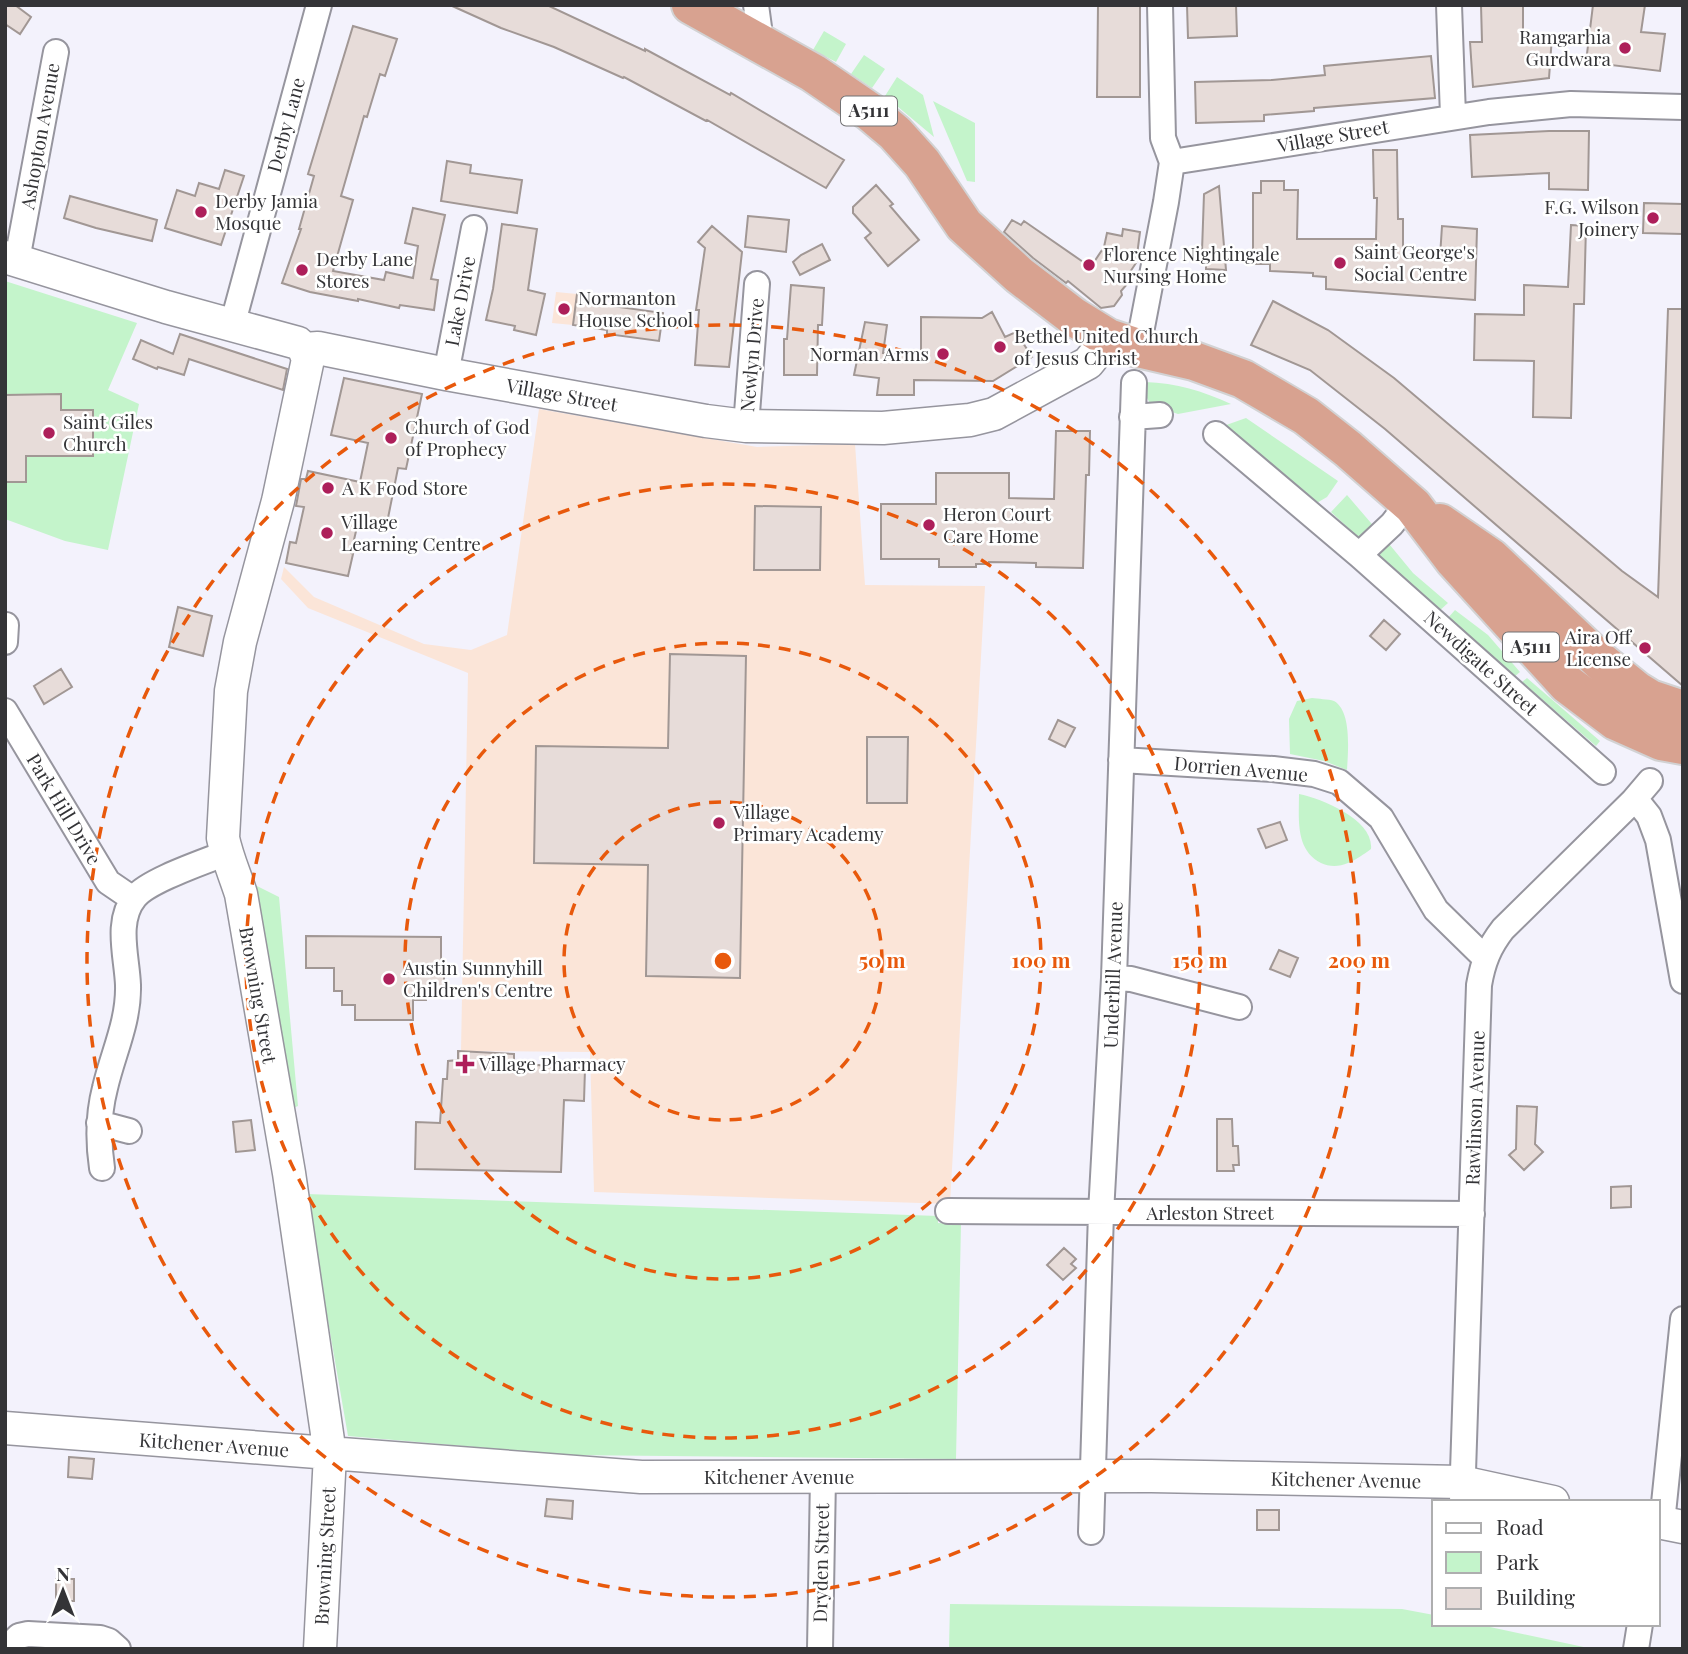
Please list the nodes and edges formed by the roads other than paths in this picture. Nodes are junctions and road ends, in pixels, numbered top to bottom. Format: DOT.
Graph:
graph roads {
  1 [pos="319,5"];
  2 [pos="1160,5"];
  3 [pos="1449,5"];
  4 [pos="696,6"];
  5 [pos="759,24"];
  6 [pos="56,52"];
  7 [pos="1683,107"];
  8 [pos="1453,116"];
  9 [pos="1172,162"];
  10 [pos="474,228"];
  11 [pos="11,259"];
  12 [pos="757,285"];
  13 [pos="232,326"];
  14 [pos="304,349"];
  15 [pos="1127,356"];
  16 [pos="446,374"];
  17 [pos="1160,415"];
  18 [pos="1132,417"];
  19 [pos="746,426"];
  20 [pos="1216,434"];
  21 [pos="1411,504"];
  22 [pos="1359,555"];
  23 [pos="1683,710"];
  24 [pos="5,711"];
  25 [pos="1683,745"];
  26 [pos="1121,760"];
  27 [pos="1603,772"];
  28 [pos="1650,780"];
  29 [pos="1633,801"];
  30 [pos="226,853"];
  31 [pos="133,899"];
  32 [pos="1484,957"];
  33 [pos="1114,978"];
  34 [pos="1683,981"];
  35 [pos="1239,1007"];
  36 [pos="99,1123"];
  37 [pos="129,1131"];
  38 [pos="102,1168"];
  39 [pos="948,1211"];
  40 [pos="1101,1213"];
  41 [pos="1472,1214"];
  42 [pos="1683,1319"];
  43 [pos="5,1429"];
  44 [pos="330,1454"];
  45 [pos="823,1476"];
  46 [pos="1092,1476"];
  47 [pos="1461,1492"];
  48 [pos="1535,1500"];
  49 [pos="1668,1524"];
  50 [pos="1091,1532"];
  51 [pos="1640,1626"];
  52 [pos="6,1649"];
  53 [pos="118,1649"];
  54 [pos="320,1649"];
  55 [pos="820,1649"];
  56 [pos="1636,1649"];
  1 -- 13 [label="street, Derby Lane"];
  2 -- 9 [label="street"];
  3 -- 8 [label="street"];
  4 -- 5 [label="highway, A5111"];
  5 -- 15 [label="highway, A5111"];
  6 -- 11 [label="street, Ashopton Avenue"];
  7 -- 8 [label="street, Village Street"];
  8 -- 9 [label="street, Village Street"];
  9 -- 15 [label="street, Village Street"];
  10 -- 16 [label="street, Lake Drive"];
  11 -- 13 [label="street, Village Street"];
  12 -- 19 [label="street, Newlyn Drive"];
  13 -- 14 [label="street, Village Street"];
  14 -- 16 [label="street, Village Street"];
  14 -- 30 [label="street, Browning Street"];
  15 -- 18 [label="street, Underhill Avenue"];
  15 -- 19 [label="street, Village Street"];
  15 -- 21 [label="highway, A5111"];
  16 -- 19 [label="street, Village Street"];
  17 -- 18 [label="street"];
  18 -- 26 [label="street, Underhill Avenue"];
  20 -- 22 [label="street, Newdigate Street"];
  21 -- 22 [label="street"];
  21 -- 23 [label="highway, A5111"];
  21 -- 25 [label="highway, A5111"];
  22 -- 27 [label="street, Newdigate Street"];
  24 -- 31 [label="street, Park Hill Drive"];
  26 -- 32 [label="street, Dorrien Avenue"];
  26 -- 33 [label="street, Underhill Avenue"];
  28 -- 29 [label="street, Rawlinson Avenue"];
  29 -- 32 [label="street, Rawlinson Avenue"];
  29 -- 34 [label="street"];
  30 -- 31 [label="street"];
  30 -- 44 [label="street, Browning Street"];
  31 -- 36 [label="street"];
  32 -- 41 [label="street, Rawlinson Avenue"];
  33 -- 35 [label="street"];
  33 -- 40 [label="street, Underhill Avenue"];
  36 -- 37 [label="street"];
  36 -- 38 [label="street"];
  39 -- 40 [label="street, Arleston Street"];
  40 -- 41 [label="street, Arleston Street"];
  40 -- 46 [label="street, Underhill Avenue"];
  41 -- 47 [label="street, Rawlinson Avenue"];
  42 -- 49 [label="street"];
  43 -- 44 [label="street, Kitchener Avenue"];
  44 -- 45 [label="street, Kitchener Avenue"];
  44 -- 54 [label="street, Browning Street"];
  45 -- 46 [label="street, Kitchener Avenue"];
  45 -- 55 [label="street, Dryden Street"];
  46 -- 47 [label="street, Kitchener Avenue"];
  46 -- 50 [label="street, Underhill Avenue"];
  47 -- 48 [label="street, Kitchener Avenue"];
  51 -- 56 [label="street"];
  52 -- 53 [label="street"];
}
